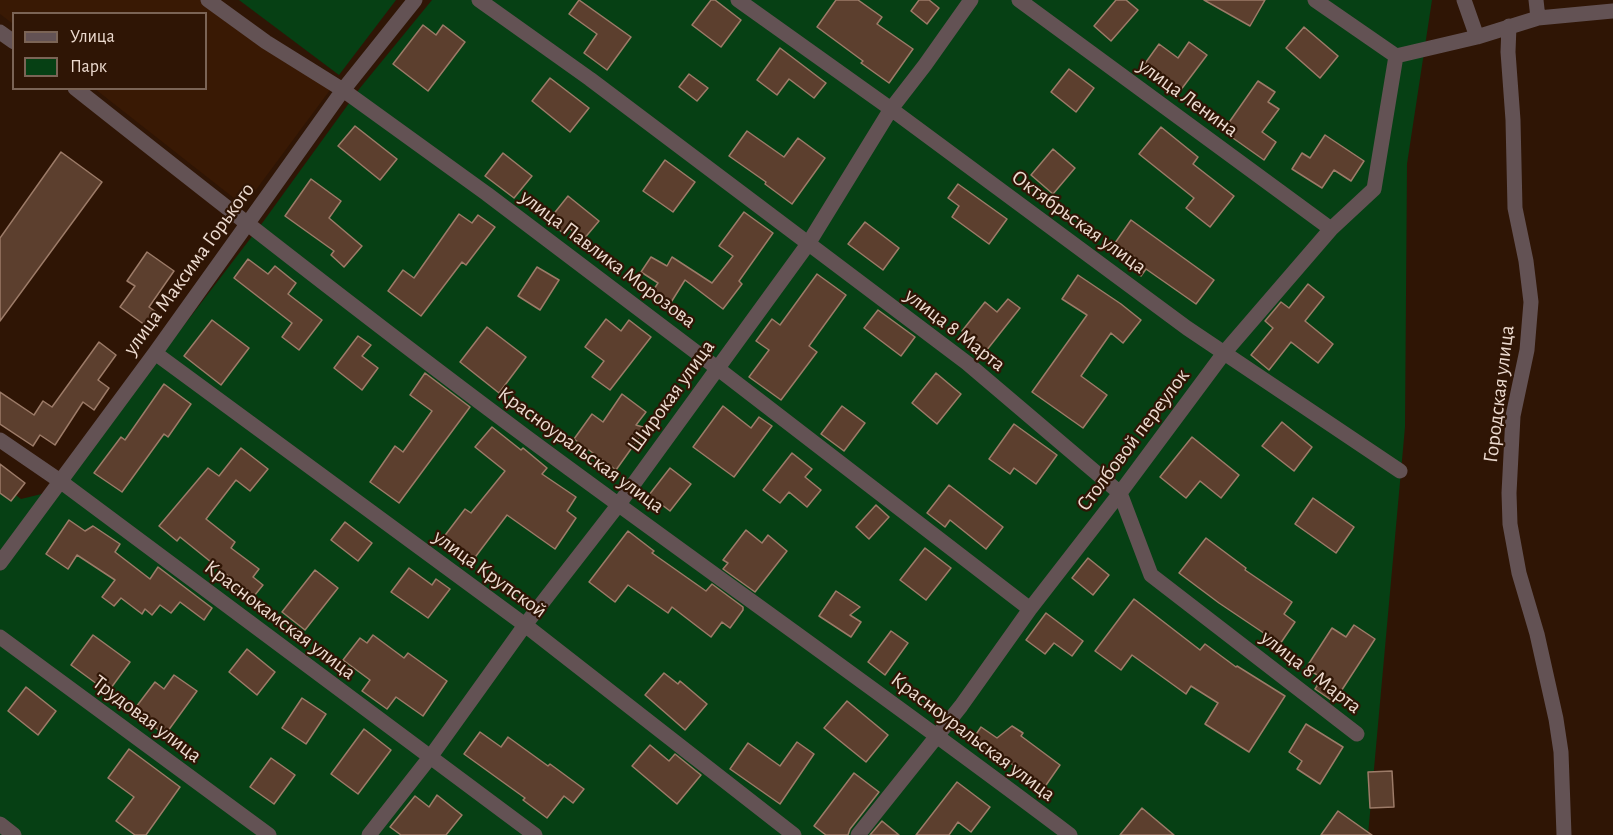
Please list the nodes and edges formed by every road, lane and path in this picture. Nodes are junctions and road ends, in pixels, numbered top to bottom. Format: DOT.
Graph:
graph roads {
  1 [pos="208,0"];
  2 [pos="415,0"];
  3 [pos="479,0"];
  4 [pos="738,0"];
  5 [pos="970,0"];
  6 [pos="1019,0"];
  7 [pos="1315,0"];
  8 [pos="1464,0"];
  9 [pos="1536,0"];
  10 [pos="1613,11"];
  11 [pos="1538,18"];
  12 [pos="1509,26"];
  13 [pos="1476,37"];
  14 [pos="1396,56"];
  15 [pos="78,90"];
  16 [pos="343,90"];
  17 [pos="891,110"];
  18 [pos="247,224"];
  19 [pos="1331,229"];
  20 [pos="808,244"];
  21 [pos="1224,353"];
  22 [pos="155,354"];
  23 [pos="717,368"];
  24 [pos="0,440"];
  25 [pos="1400,471"];
  26 [pos="60,481"];
  27 [pos="1120,493"];
  28 [pos="619,504"];
  29 [pos="0,563"];
  30 [pos="1030,609"];
  31 [pos="525,625"];
  32 [pos="0,637"];
  33 [pos="1357,734"];
  34 [pos="938,735"];
  35 [pos="431,756"];
  36 [pos="0,824"];
  37 [pos="14,835"];
  38 [pos="269,835"];
  39 [pos="369,835"];
  40 [pos="535,835"];
  41 [pos="794,835"];
  42 [pos="858,835"];
  43 [pos="1070,835"];
  44 [pos="1564,835"];
  1 -- 16 [label="street, улица Павлика Морозова"];
  2 -- 16 [label="street, улица Максима Горького"];
  3 -- 20 [label="street, улица 8 Марта"];
  4 -- 17 [label="street, Октябрьская улица"];
  5 -- 17 [label="street, Широкая улица"];
  6 -- 19 [label="street, улица Ленина"];
  7 -- 14 [label="street"];
  8 -- 13 [label="street"];
  9 -- 11 [label="street"];
  10 -- 11 [label="street"];
  11 -- 12 [label="street"];
  12 -- 13 [label="street"];
  12 -- 44 [label="street, Городская улица"];
  13 -- 14 [label="street"];
  14 -- 19 [label="street, Столбовой переулок"];
  15 -- 18 [label="street, Красноуральская улица"];
  16 -- 18 [label="street, улица Максима Горького"];
  16 -- 23 [label="street, улица Павлика Морозова"];
  17 -- 20 [label="street, Широкая улица"];
  17 -- 21 [label="street, Октябрьская улица"];
  18 -- 22 [label="street, улица Максима Горького"];
  18 -- 28 [label="street, Красноуральская улица"];
  19 -- 21 [label="street, Столбовой переулок"];
  20 -- 23 [label="street, Широкая улица"];
  20 -- 27 [label="street, улица 8 Марта"];
  21 -- 25 [label="street, Октябрьская улица"];
  21 -- 27 [label="street, Столбовой переулок"];
  22 -- 26 [label="street, улица Максима Горького"];
  22 -- 31 [label="street, улица Крупской"];
  23 -- 28 [label="street, Широкая улица"];
  23 -- 30 [label="street, улица Павлика Морозова"];
  24 -- 26 [label="street, Краснокамская улица"];
  26 -- 29 [label="street, улица Максима Горького"];
  26 -- 35 [label="street, Краснокамская улица"];
  27 -- 30 [label="street, Столбовой переулок"];
  27 -- 33 [label="street, улица 8 Марта"];
  28 -- 31 [label="street, Широкая улица"];
  28 -- 34 [label="street, Красноуральская улица"];
  30 -- 34 [label="street, Столбовой переулок"];
  31 -- 35 [label="street, Широкая улица"];
  31 -- 41 [label="street, улица Крупской"];
  32 -- 38 [label="street, Трудовая улица"];
  34 -- 42 [label="street, Столбовой переулок"];
  34 -- 43 [label="street, Красноуральская улица"];
  35 -- 39 [label="street, Широкая улица"];
  35 -- 40 [label="street, Краснокамская улица"];
  36 -- 37 [label="street"];
}
